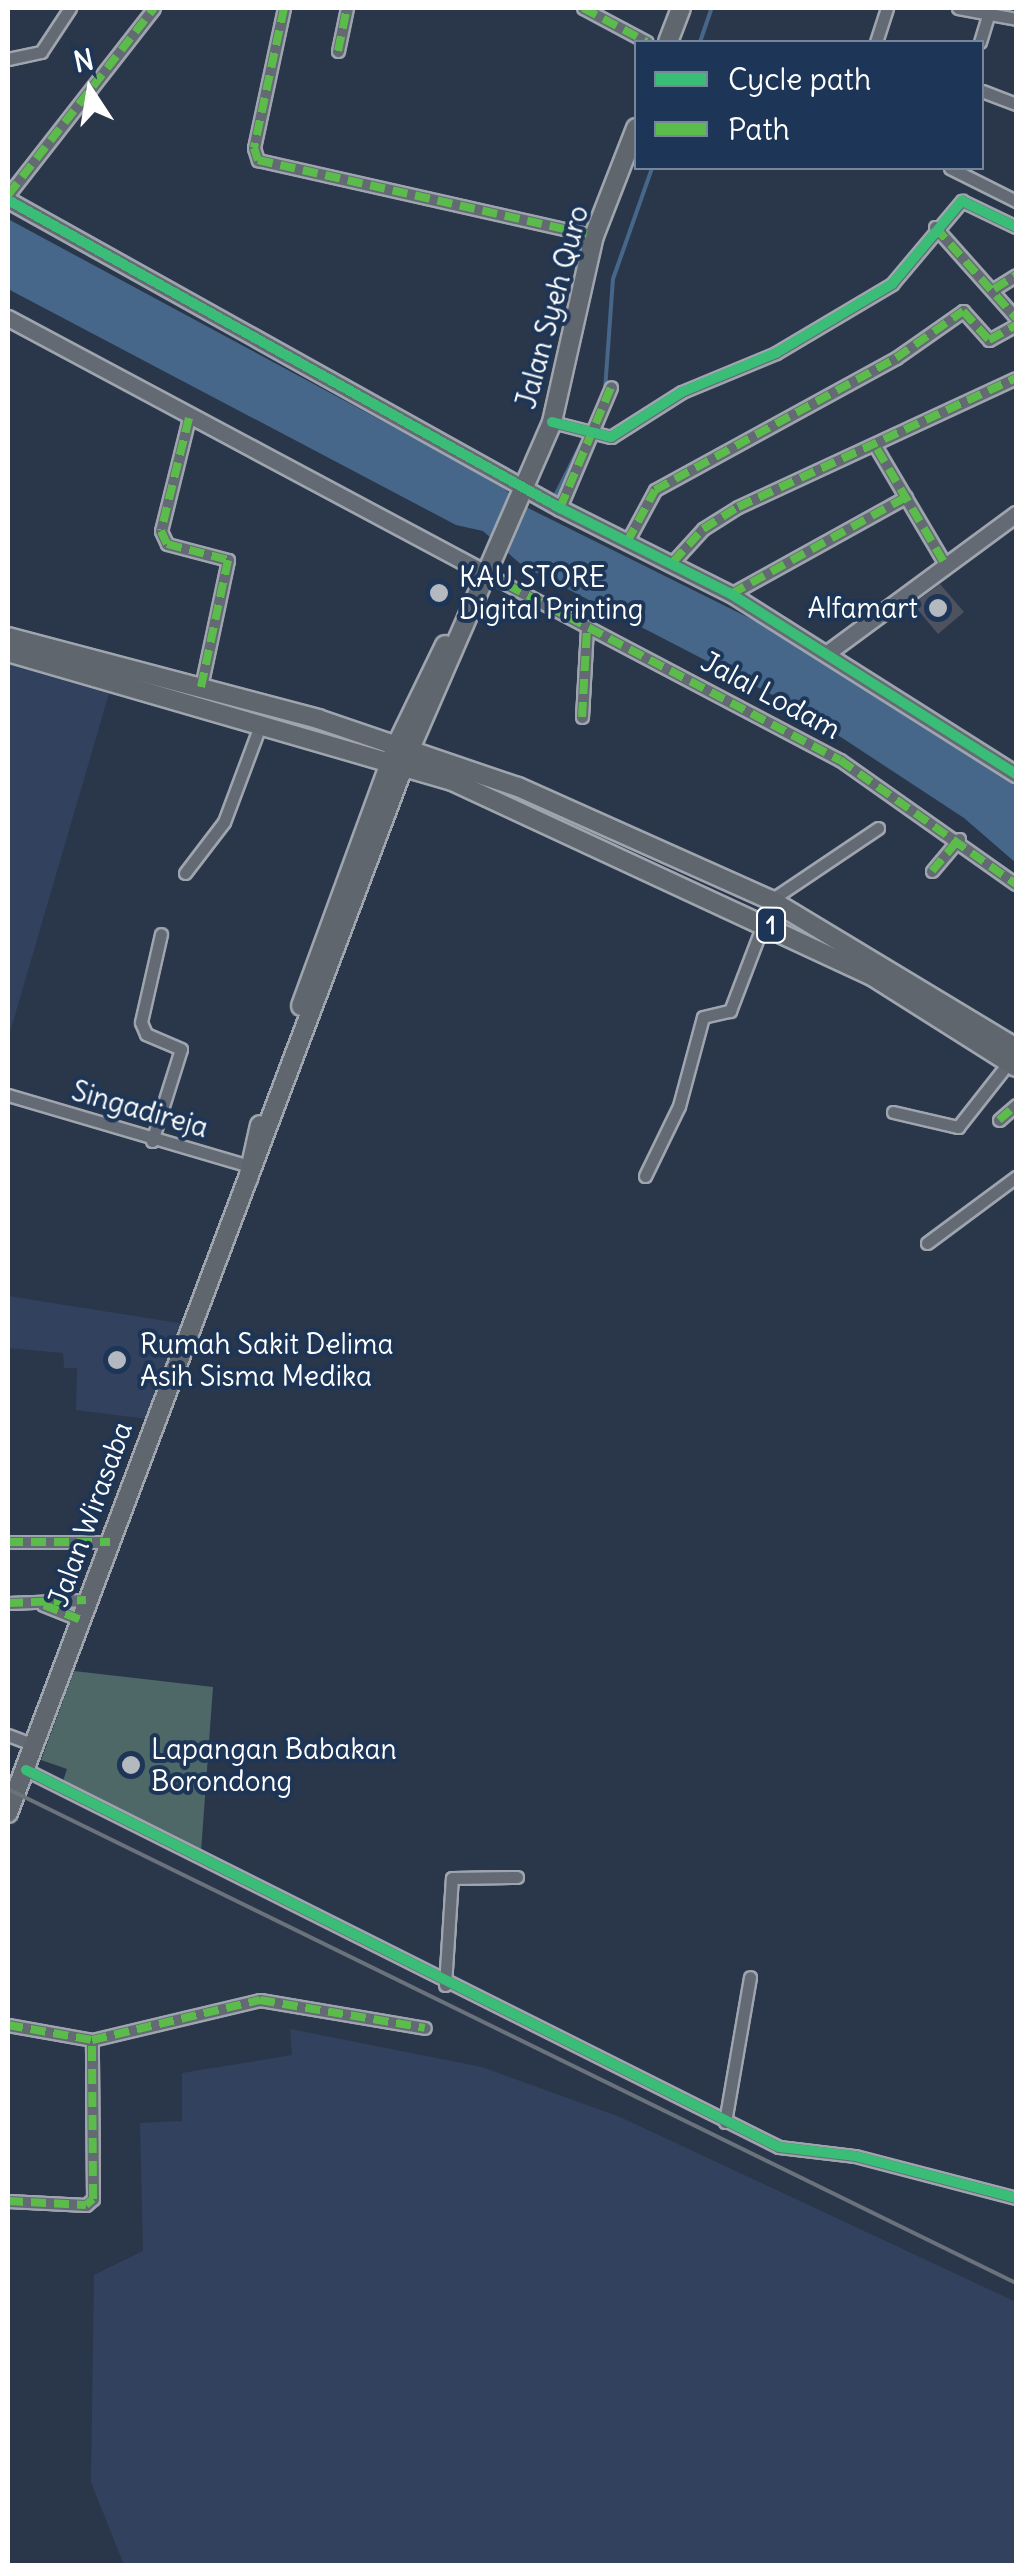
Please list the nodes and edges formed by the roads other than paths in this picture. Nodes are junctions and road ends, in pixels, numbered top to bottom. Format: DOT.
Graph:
graph roads {
  1 [pos="50,8"];
  2 [pos="154,8"];
  3 [pos="284,8"];
  4 [pos="347,8"];
  5 [pos="583,8"];
  6 [pos="681,8"];
  7 [pos="887,8"];
  8 [pos="958,8"];
  9 [pos="68,10"];
  10 [pos="988,15"];
  11 [pos="1016,20"];
  12 [pos="643,40"];
  13 [pos="669,40"];
  14 [pos="877,40"];
  15 [pos="981,40"];
  16 [pos="338,51"];
  17 [pos="8,59"];
  18 [pos="984,92"];
  19 [pos="1016,104"];
  20 [pos="634,133"];
  21 [pos="954,170"];
  22 [pos="8,198"];
  23 [pos="1016,201"];
  24 [pos="935,227"];
  25 [pos="1016,227"];
  26 [pos="594,236"];
  27 [pos="1016,275"];
  28 [pos="994,289"];
  29 [pos="8,318"];
  30 [pos="1016,322"];
  31 [pos="1016,378"];
  32 [pos="611,387"];
  33 [pos="189,418"];
  34 [pos="552,422"];
  35 [pos="591,432"];
  36 [pos="877,449"];
  37 [pos="521,489"];
  38 [pos="906,496"];
  39 [pos="554,505"];
  40 [pos="1016,514"];
  41 [pos="627,542"];
  42 [pos="674,562"];
  43 [pos="944,564"];
  44 [pos="482,572"];
  45 [pos="730,594"];
  46 [pos="588,628"];
  47 [pos="8,637"];
  48 [pos="830,651"];
  49 [pos="8,652"];
  50 [pos="201,687"];
  51 [pos="582,717"];
  52 [pos="261,723"];
  53 [pos="401,754"];
  54 [pos="1016,774"];
  55 [pos="878,828"];
  56 [pos="959,840"];
  57 [pos="932,871"];
  58 [pos="186,873"];
  59 [pos="1016,884"];
  60 [pos="771,900"];
  61 [pos="764,922"];
  62 [pos="160,934"];
  63 [pos="1014,1059"];
  64 [pos="8,1095"];
  65 [pos="1016,1105"];
  66 [pos="892,1112"];
  67 [pos="999,1120"];
  68 [pos="152,1141"];
  69 [pos="251,1171"];
  70 [pos="645,1176"];
  71 [pos="1016,1177"];
  72 [pos="927,1243"];
  73 [pos="8,1542"];
  74 [pos="110,1542"];
  75 [pos="86,1600"];
  76 [pos="8,1602"];
  77 [pos="37,1602"];
  78 [pos="81,1620"];
  79 [pos="8,1734"];
  80 [pos="36,1746"];
  81 [pos="26,1770"];
  82 [pos="8,1813"];
  83 [pos="517,1878"];
  84 [pos="750,1977"];
  85 [pos="444,1985"];
  86 [pos="8,2024"];
  87 [pos="425,2028"];
  88 [pos="92,2040"];
  89 [pos="725,2122"];
  90 [pos="1016,2198"];
  91 [pos="8,2201"];
  1 -- 9 [label="street"];
  2 -- 22 [label="street"];
  3 -- 26 [label="street"];
  4 -- 16 [label="street"];
  5 -- 12 [label="street"];
  6 -- 13 [label="main road"];
  7 -- 14 [label="street"];
  8 -- 10 [label="street"];
  9 -- 17 [label="street"];
  10 -- 11 [label="street"];
  10 -- 15 [label="street"];
  18 -- 19 [label="street"];
  20 -- 26 [label="main road, Jalan Syeh Quro"];
  21 -- 23 [label="street"];
  22 -- 37 [label="street"];
  24 -- 25 [label="street"];
  24 -- 28 [label="street"];
  24 -- 35 [label="street"];
  26 -- 34 [label="main road, Jalan Syeh Quro"];
  27 -- 28 [label="street"];
  28 -- 30 [label="street"];
  29 -- 33 [label="street"];
  30 -- 41 [label="street"];
  31 -- 36 [label="street"];
  32 -- 35 [label="street"];
  33 -- 44 [label="street"];
  33 -- 50 [label="street"];
  34 -- 35 [label="street"];
  34 -- 37 [label="main road, Jalan Syeh Quro"];
  35 -- 39 [label="street"];
  36 -- 38 [label="street"];
  36 -- 42 [label="street"];
  37 -- 39 [label="street"];
  37 -- 44 [label="main road, Jalan Syeh Quro"];
  38 -- 43 [label="street"];
  38 -- 45 [label="street"];
  39 -- 41 [label="street"];
  40 -- 43 [label="street"];
  41 -- 42 [label="street"];
  42 -- 45 [label="street"];
  43 -- 48 [label="street"];
  44 -- 46 [label="street, Jalal Lodam"];
  44 -- 53 [label="main road, Jalan Syeh Quro"];
  45 -- 48 [label="street"];
  46 -- 51 [label="street"];
  46 -- 56 [label="street, Jalal Lodam"];
  47 -- 50 [label="main road, 1"];
  48 -- 54 [label="street"];
  49 -- 52 [label="main road, 1"];
  50 -- 53 [label="main road, 1"];
  52 -- 53 [label="main road, 1"];
  52 -- 58 [label="street"];
  53 -- 60 [label="main road, 1"];
  53 -- 61 [label="main road, 1"];
  53 -- 69 [label="main road, Jalan Wirasaba"];
  55 -- 60 [label="street"];
  56 -- 57 [label="street"];
  56 -- 59 [label="street, Jalal Lodam"];
  60 -- 63 [label="main road, 1"];
  61 -- 63 [label="main road, 1"];
  61 -- 70 [label="street"];
  62 -- 68 [label="street"];
  63 -- 66 [label="street"];
  64 -- 68 [label="street, Singadireja"];
  65 -- 67 [label="street"];
  68 -- 69 [label="street, Singadireja"];
  69 -- 74 [label="main road, Jalan Wirasaba"];
  71 -- 72 [label="street"];
  73 -- 74 [label="street"];
  74 -- 75 [label="main road, Jalan Wirasaba"];
  75 -- 77 [label="street"];
  75 -- 78 [label="main road, Jalan Wirasaba"];
  76 -- 77 [label="street"];
  77 -- 78 [label="street"];
  78 -- 80 [label="main road, Jalan Wirasaba"];
  79 -- 80 [label="street"];
  80 -- 81 [label="main road, Jalan Wirasaba"];
  81 -- 82 [label="main road, Jalan Wirasaba"];
  81 -- 85 [label="street"];
  83 -- 85 [label="street"];
  84 -- 89 [label="street"];
  85 -- 89 [label="street"];
  86 -- 88 [label="street"];
  87 -- 88 [label="street"];
  88 -- 91 [label="street"];
  89 -- 90 [label="street"];
}
